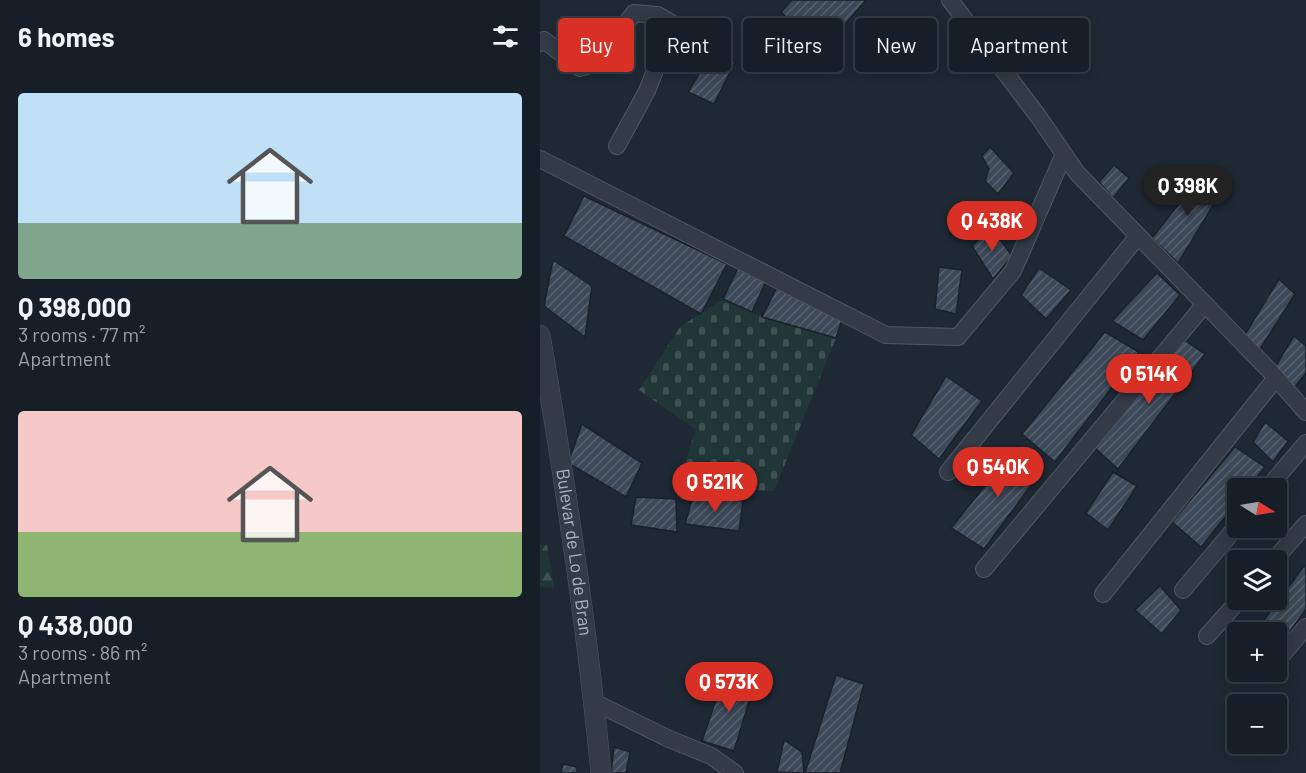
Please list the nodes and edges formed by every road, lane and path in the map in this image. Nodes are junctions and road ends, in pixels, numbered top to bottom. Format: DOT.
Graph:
graph roads {
  1 [pos="950,0"];
  2 [pos="540,43"];
  3 [pos="617,146"];
  4 [pos="1064,154"];
  5 [pos="540,159"];
  6 [pos="1138,236"];
  7 [pos="1205,304"];
  8 [pos="540,335"];
  9 [pos="1276,378"];
  10 [pos="1306,412"];
  11 [pos="1306,442"];
  12 [pos="948,472"];
  13 [pos="1276,478"];
  14 [pos="1306,524"];
  15 [pos="1227,538"];
  16 [pos="1283,550"];
  17 [pos="984,569"];
  18 [pos="1183,590"];
  19 [pos="1103,594"];
  20 [pos="1230,610"];
  21 [pos="1306,627"];
  22 [pos="1207,636"];
  23 [pos="1287,649"];
  24 [pos="594,702"];
  25 [pos="602,773"];
  26 [pos="735,773"];
  1 -- 4 [label="street"];
  2 -- 3 [label="street"];
  4 -- 5 [label="street"];
  4 -- 6 [label="street"];
  6 -- 7 [label="street"];
  6 -- 12 [label="street"];
  7 -- 9 [label="street"];
  7 -- 17 [label="street"];
  8 -- 24 [label="street, Bulevar de Lo de Bran"];
  9 -- 10 [label="street"];
  9 -- 19 [label="street"];
  11 -- 13 [label="street"];
  14 -- 16 [label="street"];
  15 -- 18 [label="street"];
  20 -- 22 [label="street"];
  21 -- 23 [label="street"];
  24 -- 25 [label="street, Bulevar de Lo de Bran"];
  24 -- 26 [label="street"];
}
